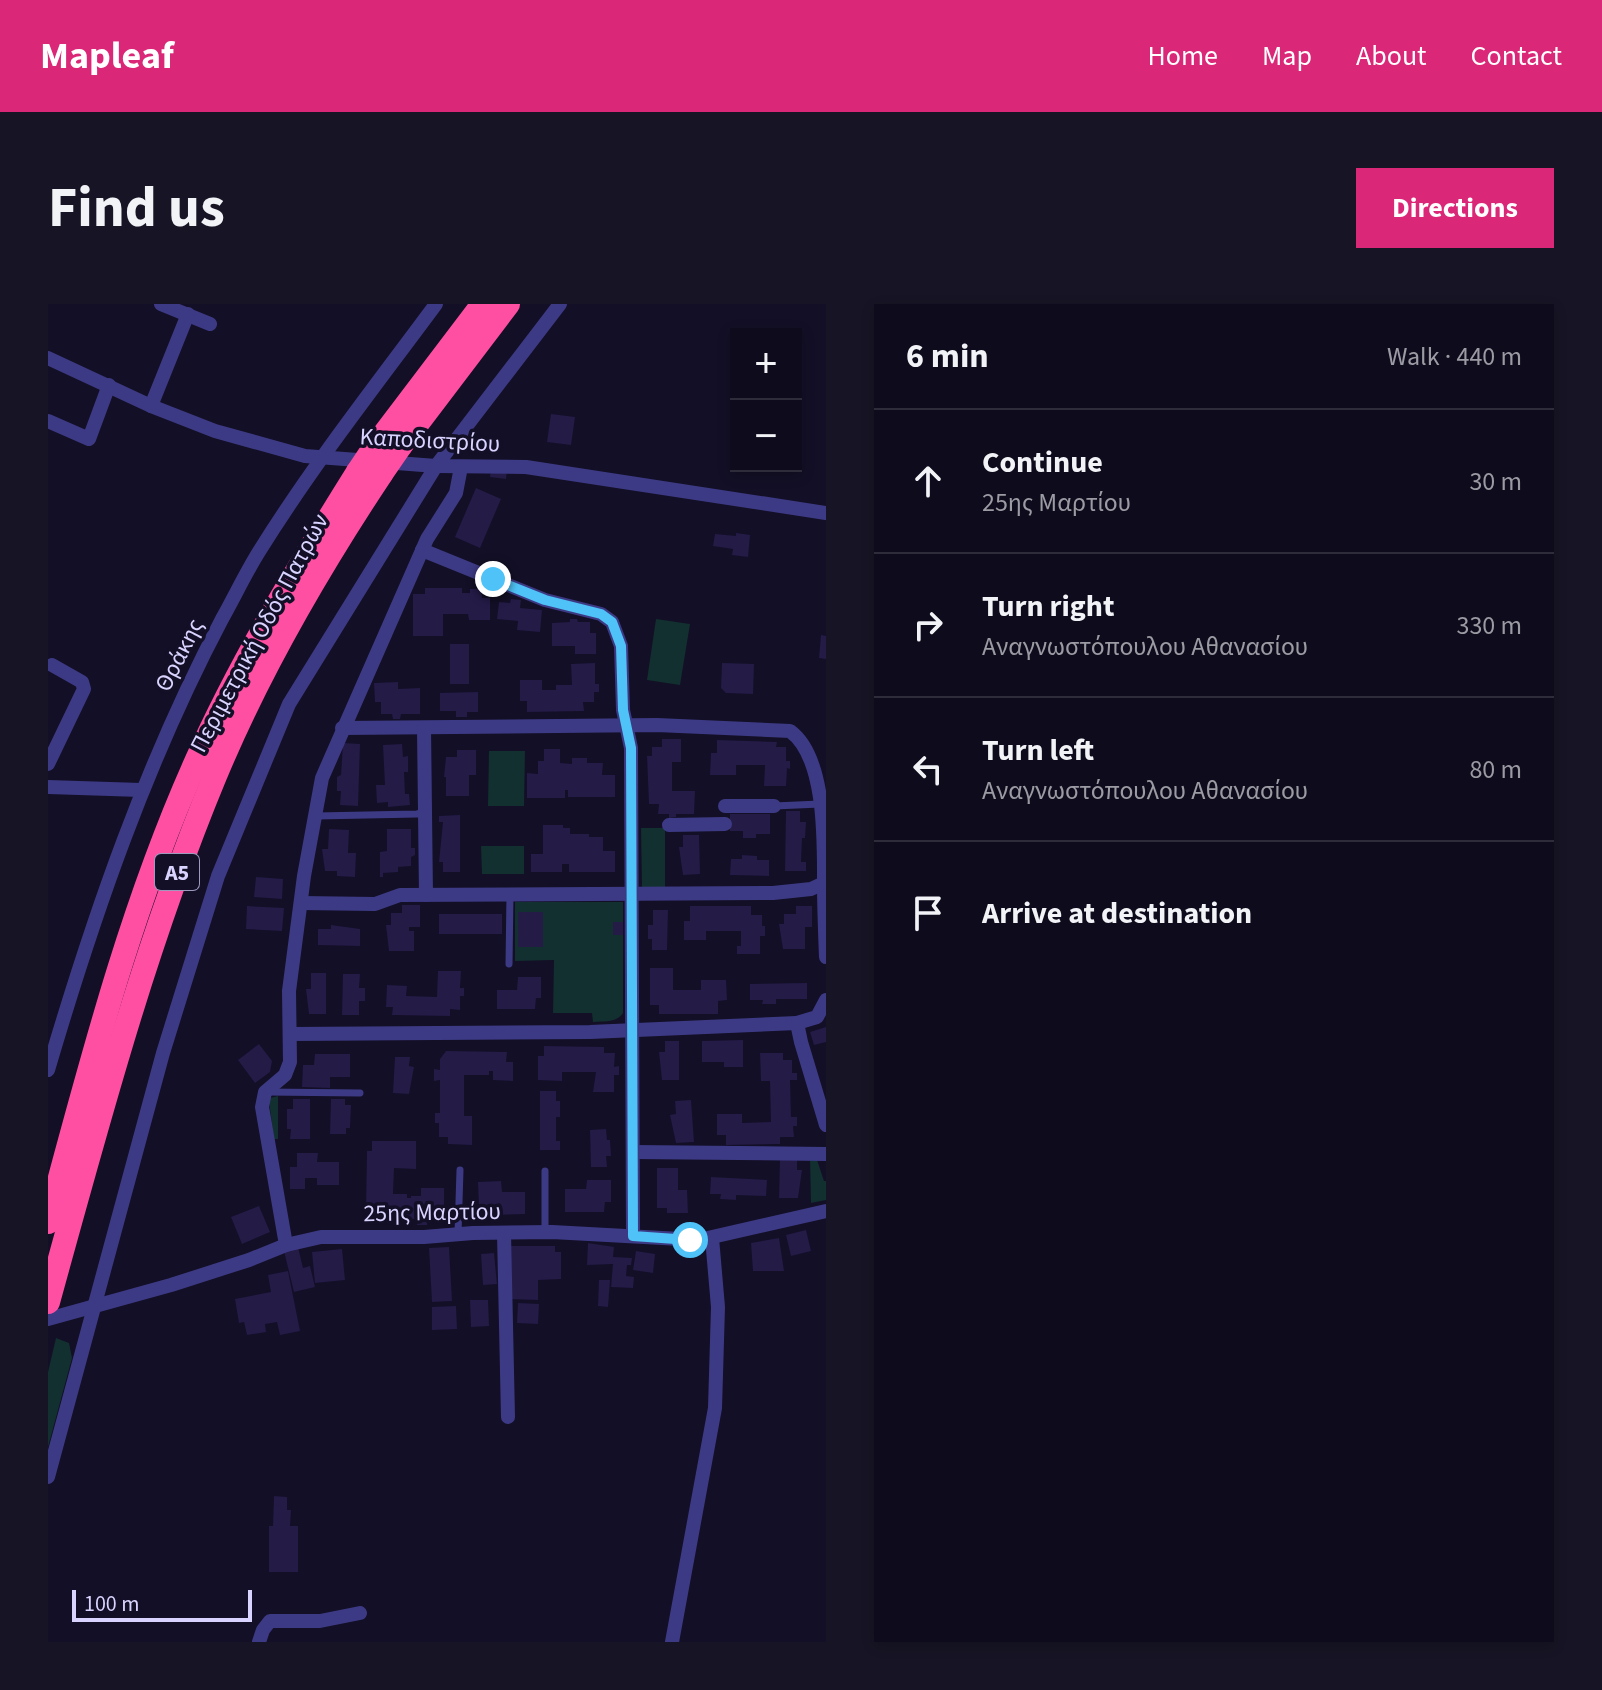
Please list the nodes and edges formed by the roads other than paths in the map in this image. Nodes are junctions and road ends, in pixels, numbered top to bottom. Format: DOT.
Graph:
graph roads {
  1 [pos="161,304"];
  2 [pos="436,304"];
  3 [pos="483,304"];
  4 [pos="508,304"];
  5 [pos="560,304"];
  6 [pos="188,314"];
  7 [pos="210,324"];
  8 [pos="48,358"];
  9 [pos="109,385"];
  10 [pos="151,406"];
  11 [pos="48,421"];
  12 [pos="323,457"];
  13 [pos="436,466"];
  14 [pos="461,467"];
  15 [pos="370,473"];
  16 [pos="826,513"];
  17 [pos="422,550"];
  18 [pos="52,665"];
  19 [pos="626,727"];
  20 [pos="342,728"];
  21 [pos="424,728"];
  22 [pos="48,764"];
  23 [pos="48,787"];
  24 [pos="141,790"];
  25 [pos="822,804"];
  26 [pos="725,806"];
  27 [pos="774,806"];
  28 [pos="425,812"];
  29 [pos="315,816"];
  30 [pos="725,824"];
  31 [pos="669,825"];
  32 [pos="825,883"];
  33 [pos="510,894"];
  34 [pos="633,894"];
  35 [pos="426,895"];
  36 [pos="301,903"];
  37 [pos="826,957"];
  38 [pos="509,964"];
  39 [pos="826,1000"];
  40 [pos="797,1023"];
  41 [pos="633,1030"];
  42 [pos="291,1034"];
  43 [pos="48,1070"];
  44 [pos="265,1092"];
  45 [pos="360,1093"];
  46 [pos="826,1125"];
  47 [pos="633,1152"];
  48 [pos="826,1154"];
  49 [pos="460,1170"];
  50 [pos="545,1171"];
  51 [pos="826,1211"];
  52 [pos="48,1222"];
  53 [pos="545,1232"];
  54 [pos="504,1233"];
  55 [pos="458,1234"];
  56 [pos="633,1236"];
  57 [pos="712,1238"];
  58 [pos="286,1245"];
  59 [pos="48,1302"];
  60 [pos="94,1306"];
  61 [pos="48,1319"];
  62 [pos="508,1417"];
  63 [pos="48,1477"];
  64 [pos="360,1613"];
  65 [pos="259,1642"];
  66 [pos="672,1642"];
  1 -- 6 [label="street"];
  2 -- 12 [label="street, Θράκης"];
  3 -- 15 [label="highway, Περιμετρική Οδός Πατρών / Α5, bridge"];
  4 -- 15 [label="highway, Περιμετρική Οδός Πατρών / Α5, bridge"];
  5 -- 13 [label="street"];
  6 -- 7 [label="street"];
  6 -- 10 [label="street"];
  8 -- 9 [label="street, Καποδιστρίου"];
  9 -- 10 [label="street, Καποδιστρίου"];
  9 -- 11 [label="street"];
  10 -- 12 [label="street, Καποδιστρίου"];
  12 -- 13 [label="street, Καποδιστρίου"];
  12 -- 24 [label="street, Θράκης"];
  13 -- 14 [label="street, Καποδιστρίου"];
  13 -- 60 [label="street"];
  14 -- 16 [label="street, Καποδιστρίου"];
  14 -- 17 [label="street"];
  15 -- 52 [label="highway, Περιμετρική Οδός Πατρών / Α5"];
  15 -- 59 [label="highway, Περιμετρική Οδός Πατρών / Α5"];
  17 -- 19 [label="street"];
  17 -- 20 [label="street"];
  18 -- 22 [label="street"];
  19 -- 21 [label="street"];
  19 -- 25 [label="street"];
  19 -- 34 [label="street"];
  20 -- 21 [label="street"];
  20 -- 29 [label="street"];
  21 -- 28 [label="street"];
  23 -- 24 [label="street"];
  24 -- 43 [label="street, Θράκης"];
  25 -- 27 [label="lane"];
  25 -- 32 [label="street"];
  26 -- 27 [label="street"];
  28 -- 29 [label="lane"];
  28 -- 35 [label="street"];
  29 -- 36 [label="street"];
  30 -- 31 [label="street"];
  32 -- 34 [label="street"];
  32 -- 37 [label="street"];
  33 -- 34 [label="street"];
  33 -- 35 [label="street"];
  33 -- 38 [label="lane"];
  34 -- 41 [label="street"];
  35 -- 36 [label="street"];
  36 -- 42 [label="street"];
  39 -- 40 [label="street"];
  40 -- 41 [label="street"];
  40 -- 46 [label="street"];
  41 -- 42 [label="street"];
  41 -- 47 [label="street"];
  42 -- 44 [label="street"];
  44 -- 45 [label="lane"];
  44 -- 58 [label="street"];
  47 -- 48 [label="street"];
  47 -- 56 [label="street"];
  49 -- 55 [label="lane"];
  50 -- 53 [label="lane"];
  51 -- 57 [label="street, 25ης Μαρτίου"];
  53 -- 54 [label="street, 25ης Μαρτίου"];
  53 -- 56 [label="street, 25ης Μαρτίου"];
  54 -- 55 [label="street, 25ης Μαρτίου"];
  54 -- 62 [label="street"];
  55 -- 58 [label="street, 25ης Μαρτίου"];
  56 -- 57 [label="street, 25ης Μαρτίου"];
  57 -- 66 [label="street"];
  58 -- 60 [label="street, 25ης Μαρτίου"];
  60 -- 61 [label="street, 25ης Μαρτίου"];
  60 -- 63 [label="street"];
  64 -- 65 [label="street"];
}
